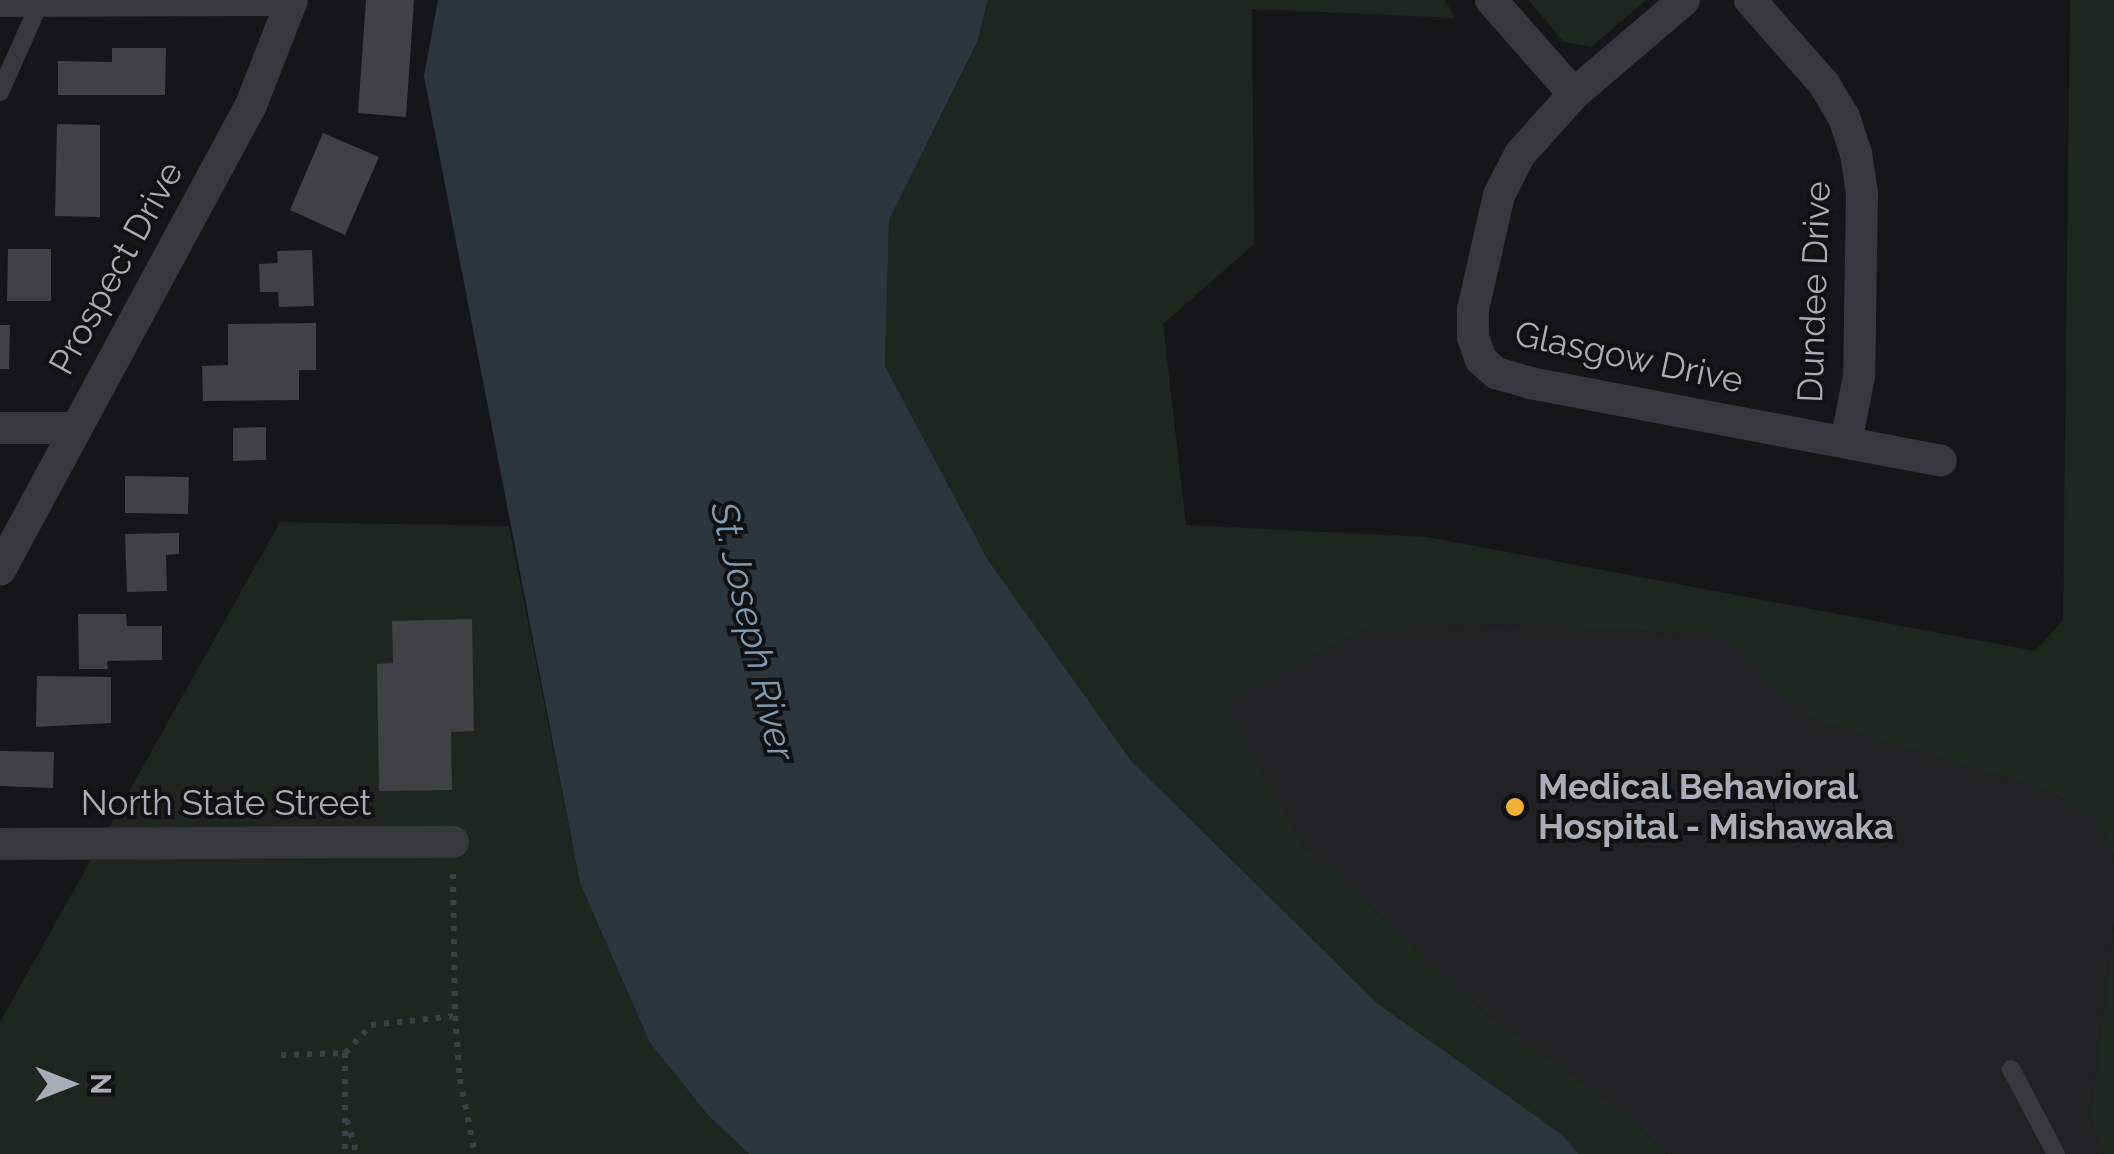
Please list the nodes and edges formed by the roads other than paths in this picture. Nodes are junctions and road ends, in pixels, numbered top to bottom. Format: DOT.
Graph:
graph roads {
  1 [pos="41,0"];
  2 [pos="292,0"];
  3 [pos="1491,0"];
  4 [pos="1684,0"];
  5 [pos="1750,0"];
  6 [pos="0,1"];
  7 [pos="0,92"];
  8 [pos="1574,94"];
  9 [pos="0,428"];
  10 [pos="74,428"];
  11 [pos="1846,442"];
  12 [pos="1940,460"];
  13 [pos="0,570"];
  14 [pos="453,842"];
  15 [pos="0,844"];
  16 [pos="2012,1069"];
  17 [pos="2056,1154"];
  1 -- 2 [label="street"];
  1 -- 6 [label="street"];
  1 -- 7 [label="lane"];
  2 -- 10 [label="street, Prospect Drive"];
  3 -- 8 [label="street"];
  4 -- 8 [label="street"];
  5 -- 11 [label="street, Dundee Drive"];
  8 -- 11 [label="street, Glasgow Drive"];
  9 -- 10 [label="street"];
  10 -- 13 [label="street, Prospect Drive"];
  11 -- 12 [label="street, Glasgow Drive"];
  14 -- 15 [label="street, North State Street"];
  16 -- 17 [label="lane"];
}
